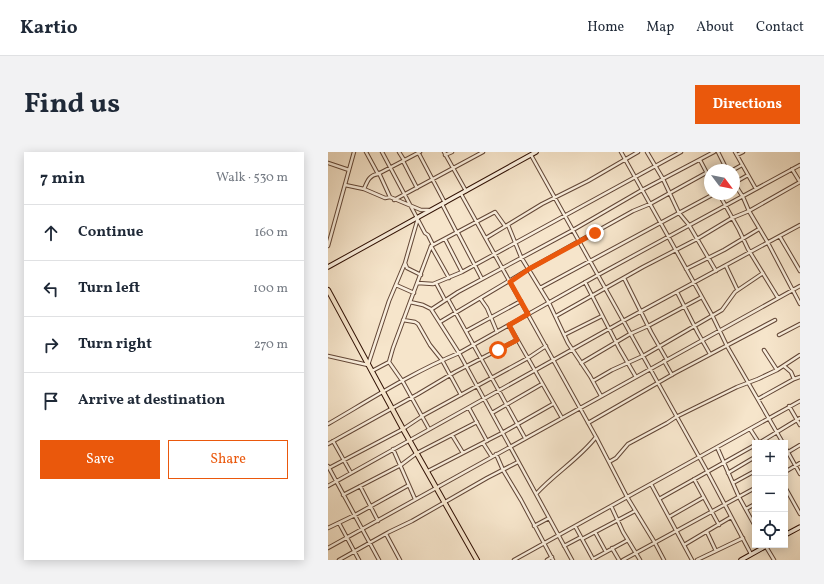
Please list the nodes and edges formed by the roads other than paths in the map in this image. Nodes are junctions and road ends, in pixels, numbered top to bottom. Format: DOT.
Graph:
graph roads {
  1 [pos="354,152"];
  2 [pos="368,152"];
  3 [pos="382,152"];
  4 [pos="399,152"];
  5 [pos="418,152"];
  6 [pos="444,152"];
  7 [pos="452,152"];
  8 [pos="483,152"];
  9 [pos="536,152"];
  10 [pos="621,152"];
  11 [pos="638,152"];
  12 [pos="647,152"];
  13 [pos="681,152"];
  14 [pos="714,152"];
  15 [pos="718,152"];
  16 [pos="743,152"];
  17 [pos="736,154"];
  18 [pos="445,155"];
  19 [pos="531,155"];
  20 [pos="625,159"];
  21 [pos="700,160"];
  22 [pos="403,161"];
  23 [pos="328,163"];
  24 [pos="724,164"];
  25 [pos="742,165"];
  26 [pos="800,165"];
  27 [pos="655,166"];
  28 [pos="390,167"];
  29 [pos="452,168"];
  30 [pos="704,169"];
  31 [pos="792,169"];
  32 [pos="349,170"];
  33 [pos="378,174"];
  34 [pos="704,174"];
  35 [pos="748,175"];
  36 [pos="635,177"];
  37 [pos="663,179"];
  38 [pos="432,180"];
  39 [pos="740,180"];
  40 [pos="800,182"];
  41 [pos="344,185"];
  42 [pos="417,188"];
  43 [pos="364,189"];
  44 [pos="756,189"];
  45 [pos="642,190"];
  46 [pos="466,191"];
  47 [pos="740,192"];
  48 [pos="669,193"];
  49 [pos="461,194"];
  50 [pos="405,195"];
  51 [pos="390,197"];
  52 [pos="554,197"];
  53 [pos="743,197"];
  54 [pos="704,199"];
  55 [pos="394,200"];
  56 [pos="722,200"];
  57 [pos="443,203"];
  58 [pos="650,204"];
  59 [pos="411,206"];
  60 [pos="725,206"];
  61 [pos="430,211"];
  62 [pos="749,211"];
  63 [pos="679,213"];
  64 [pos="565,216"];
  65 [pos="418,218"];
  66 [pos="732,218"];
  67 [pos="477,222"];
  68 [pos="661,223"];
  69 [pos="689,225"];
  70 [pos="800,225"];
  71 [pos="506,226"];
  72 [pos="759,229"];
  73 [pos="572,230"];
  74 [pos="458,233"];
  75 [pos="668,236"];
  76 [pos="780,237"];
  77 [pos="486,238"];
  78 [pos="743,238"];
  79 [pos="445,239"];
  80 [pos="697,239"];
  81 [pos="579,242"];
  82 [pos="768,243"];
  83 [pos="515,244"];
  84 [pos="432,245"];
  85 [pos="328,246"];
  86 [pos="676,250"];
  87 [pos="750,252"];
  88 [pos="494,254"];
  89 [pos="521,258"];
  90 [pos="708,258"];
  91 [pos="590,261"];
  92 [pos="405,263"];
  93 [pos="475,264"];
  94 [pos="726,266"];
  95 [pos="799,266"];
  96 [pos="328,267"];
  97 [pos="502,268"];
  98 [pos="529,269"];
  99 [pos="686,269"];
  100 [pos="716,271"];
  101 [pos="800,271"];
  102 [pos="462,272"];
  103 [pos="763,273"];
  104 [pos="420,275"];
  105 [pos="598,275"];
  106 [pos="449,278"];
  107 [pos="624,278"];
  108 [pos="482,279"];
  109 [pos="510,282"];
  110 [pos="585,282"];
  111 [pos="418,283"];
  112 [pos="694,283"];
  113 [pos="436,284"];
  114 [pos="396,285"];
  115 [pos="800,286"];
  116 [pos="540,288"];
  117 [pos="605,288"];
  118 [pos="738,289"];
  119 [pos="328,290"];
  120 [pos="792,290"];
  121 [pos="677,292"];
  122 [pos="414,293"];
  123 [pos="592,296"];
  124 [pos="702,297"];
  125 [pos="480,298"];
  126 [pos="778,298"];
  127 [pos="446,299"];
  128 [pos="521,301"];
  129 [pos="410,302"];
  130 [pos="549,303"];
  131 [pos="800,304"];
  132 [pos="685,306"];
  133 [pos="431,309"];
  134 [pos="456,312"];
  135 [pos="641,312"];
  136 [pos="528,314"];
  137 [pos="556,316"];
  138 [pos="602,316"];
  139 [pos="712,316"];
  140 [pos="490,318"];
  141 [pos="403,320"];
  142 [pos="775,320"];
  143 [pos="440,322"];
  144 [pos="623,322"];
  145 [pos="800,324"];
  146 [pos="509,325"];
  147 [pos="648,326"];
  148 [pos="695,326"];
  149 [pos="609,329"];
  150 [pos="466,331"];
  151 [pos="719,331"];
  152 [pos="497,332"];
  153 [pos="630,334"];
  154 [pos="564,335"];
  155 [pos="779,335"];
  156 [pos="517,340"];
  157 [pos="702,340"];
  158 [pos="616,343"];
  159 [pos="474,344"];
  160 [pos="546,346"];
  161 [pos="660,346"];
  162 [pos="727,346"];
  163 [pos="572,350"];
  164 [pos="764,350"];
  165 [pos="459,353"];
  166 [pos="710,354"];
  167 [pos="800,355"];
  168 [pos="328,356"];
  169 [pos="642,356"];
  170 [pos="528,358"];
  171 [pos="481,359"];
  172 [pos="442,360"];
  173 [pos="554,360"];
  174 [pos="665,360"];
  175 [pos="389,362"];
  176 [pos="582,363"];
  177 [pos="628,363"];
  178 [pos="368,365"];
  179 [pos="466,366"];
  180 [pos="784,366"];
  181 [pos="650,369"];
  182 [pos="777,370"];
  183 [pos="372,371"];
  184 [pos="535,371"];
  185 [pos="672,374"];
  186 [pos="450,375"];
  187 [pos="636,376"];
  188 [pos="492,377"];
  189 [pos="800,377"];
  190 [pos="794,379"];
  191 [pos="593,381"];
  192 [pos="403,382"];
  193 [pos="657,383"];
  194 [pos="748,383"];
  195 [pos="542,384"];
  196 [pos="477,386"];
  197 [pos="499,391"];
  198 [pos="384,392"];
  199 [pos="461,395"];
  200 [pos="601,396"];
  201 [pos="411,398"];
  202 [pos="484,399"];
  203 [pos="758,399"];
  204 [pos="800,400"];
  205 [pos="507,404"];
  206 [pos="553,404"];
  207 [pos="790,406"];
  208 [pos="393,408"];
  209 [pos="469,408"];
  210 [pos="580,408"];
  211 [pos="492,414"];
  212 [pos="676,416"];
  213 [pos="422,417"];
  214 [pos="562,418"];
  215 [pos="769,418"];
  216 [pos="798,419"];
  217 [pos="477,422"];
  218 [pos="588,423"];
  219 [pos="328,424"];
  220 [pos="518,424"];
  221 [pos="800,425"];
  222 [pos="403,429"];
  223 [pos="429,429"];
  224 [pos="750,429"];
  225 [pos="776,432"];
  226 [pos="502,433"];
  227 [pos="452,435"];
  228 [pos="596,437"];
  229 [pos="525,438"];
  230 [pos="410,440"];
  231 [pos="757,440"];
  232 [pos="764,440"];
  233 [pos="781,440"];
  234 [pos="333,441"];
  235 [pos="487,441"];
  236 [pos="483,442"];
  237 [pos="328,444"];
  238 [pos="800,444"];
  239 [pos="510,447"];
  240 [pos="717,447"];
  241 [pos="752,447"];
  242 [pos="394,449"];
  243 [pos="788,452"];
  244 [pos="417,453"];
  245 [pos="463,454"];
  246 [pos="496,454"];
  247 [pos="788,456"];
  248 [pos="492,457"];
  249 [pos="698,458"];
  250 [pos="752,459"];
  251 [pos="343,460"];
  252 [pos="518,462"];
  253 [pos="609,462"];
  254 [pos="723,463"];
  255 [pos="800,463"];
  256 [pos="401,464"];
  257 [pos="795,466"];
  258 [pos="329,467"];
  259 [pos="503,470"];
  260 [pos="788,470"];
  261 [pos="428,471"];
  262 [pos="707,472"];
  263 [pos="351,473"];
  264 [pos="728,473"];
  265 [pos="752,473"];
  266 [pos="800,474"];
  267 [pos="694,479"];
  268 [pos="336,482"];
  269 [pos="733,483"];
  270 [pos="651,484"];
  271 [pos="408,485"];
  272 [pos="328,486"];
  273 [pos="360,486"];
  274 [pos="437,487"];
  275 [pos="752,490"];
  276 [pos="788,493"];
  277 [pos="536,494"];
  278 [pos="343,495"];
  279 [pos="626,497"];
  280 [pos="704,497"];
  281 [pos="740,497"];
  282 [pos="416,499"];
  283 [pos="659,499"];
  284 [pos="445,501"];
  285 [pos="725,505"];
  286 [pos="370,506"];
  287 [pos="611,506"];
  288 [pos="752,506"];
  289 [pos="746,509"];
  290 [pos="635,511"];
  291 [pos="712,512"];
  292 [pos="800,514"];
  293 [pos="354,515"];
  294 [pos="669,517"];
  295 [pos="731,517"];
  296 [pos="549,518"];
  297 [pos="751,518"];
  298 [pos="378,521"];
  299 [pos="618,521"];
  300 [pos="339,522"];
  301 [pos="719,524"];
  302 [pos="329,526"];
  303 [pos="534,526"];
  304 [pos="575,526"];
  305 [pos="800,527"];
  306 [pos="362,529"];
  307 [pos="676,531"];
  308 [pos="595,532"];
  309 [pos="707,532"];
  310 [pos="788,533"];
  311 [pos="386,534"];
  312 [pos="558,535"];
  313 [pos="347,538"];
  314 [pos="582,538"];
  315 [pos="743,538"];
  316 [pos="628,540"];
  317 [pos="370,543"];
  318 [pos="545,543"];
  319 [pos="655,543"];
  320 [pos="684,545"];
  321 [pos="564,546"];
  322 [pos="328,548"];
  323 [pos="612,548"];
  324 [pos="761,548"];
  325 [pos="768,548"];
  326 [pos="354,551"];
  327 [pos="716,551"];
  328 [pos="606,552"];
  329 [pos="636,553"];
  330 [pos="750,555"];
  331 [pos="552,559"];
  332 [pos="593,559"];
  333 [pos="339,560"];
  334 [pos="359,560"];
  335 [pos="379,560"];
  336 [pos="400,560"];
  337 [pos="477,560"];
  338 [pos="514,560"];
  339 [pos="547,560"];
  340 [pos="572,560"];
  341 [pos="619,560"];
  342 [pos="623,560"];
  343 [pos="640,560"];
  344 [pos="664,560"];
  345 [pos="692,560"];
  346 [pos="697,560"];
  347 [pos="741,560"];
  348 [pos="752,560"];
  349 [pos="774,560"];
  1 -- 32 [label="street"];
  2 -- 33 [label="street"];
  3 -- 28 [label="street"];
  4 -- 22 [label="street"];
  5 -- 22 [label="street"];
  5 -- 38 [label="street"];
  6 -- 18 [label="street"];
  7 -- 18 [label="street"];
  8 -- 29 [label="street"];
  9 -- 19 [label="street"];
  10 -- 20 [label="street"];
  11 -- 20 [label="street"];
  12 -- 27 [label="street"];
  13 -- 27 [label="street"];
  14 -- 21 [label="street"];
  15 -- 24 [label="street"];
  16 -- 17 [label="street"];
  17 -- 25 [label="street"];
  18 -- 29 [label="street"];
  19 -- 46 [label="street"];
  19 -- 52 [label="street"];
  20 -- 36 [label="street"];
  20 -- 52 [label="street"];
  21 -- 30 [label="street"];
  21 -- 37 [label="street"];
  22 -- 28 [label="street"];
  22 -- 42 [label="street"];
  23 -- 32 [label="street"];
  25 -- 35 [label="street"];
  26 -- 31 [label="street"];
  27 -- 36 [label="street"];
  27 -- 37 [label="street"];
  28 -- 33 [label="street"];
  28 -- 50 [label="street"];
  29 -- 38 [label="street"];
  29 -- 46 [label="street"];
  31 -- 40 [label="street"];
  31 -- 44 [label="street"];
  32 -- 41 [label="street"];
  33 -- 43 [label="street"];
  33 -- 51 [label="street"];
  34 -- 48 [label="street"];
  35 -- 39 [label="street"];
  35 -- 44 [label="street"];
  36 -- 45 [label="street"];
  36 -- 64 [label="street"];
  37 -- 45 [label="street"];
  37 -- 48 [label="street"];
  38 -- 42 [label="street"];
  38 -- 57 [label="street"];
  40 -- 62 [label="street"];
  41 -- 43 [label="street"];
  41 -- 85 [label="street"];
  42 -- 50 [label="street"];
  43 -- 51 [label="street"];
  44 -- 53 [label="street"];
  45 -- 58 [label="street"];
  45 -- 73 [label="street"];
  46 -- 49 [label="street"];
  47 -- 53 [label="street"];
  48 -- 58 [label="street"];
  48 -- 63 [label="street"];
  49 -- 57 [label="street"];
  49 -- 67 [label="street"];
  50 -- 55 [label="street"];
  50 -- 59 [label="street"];
  51 -- 55 [label="street"];
  52 -- 64 [label="street"];
  52 -- 71 [label="street"];
  53 -- 60 [label="street"];
  53 -- 62 [label="street"];
  54 -- 63 [label="street"];
  55 -- 59 [label="street"];
  56 -- 60 [label="street"];
  57 -- 61 [label="street"];
  57 -- 74 [label="street"];
  58 -- 68 [label="street"];
  58 -- 81 [label="street"];
  59 -- 61 [label="street"];
  59 -- 65 [label="street"];
  60 -- 66 [label="street"];
  60 -- 69 [label="street"];
  61 -- 65 [label="street"];
  62 -- 66 [label="street"];
  62 -- 72 [label="street"];
  63 -- 68 [label="street"];
  63 -- 69 [label="street"];
  64 -- 73 [label="street"];
  64 -- 83 [label="street"];
  65 -- 84 [label="street"];
  65 -- 92 [label="street"];
  65 -- 96 [label="street"];
  66 -- 78 [label="street"];
  66 -- 80 [label="street"];
  67 -- 71 [label="street"];
  67 -- 74 [label="street"];
  67 -- 77 [label="street"];
  68 -- 75 [label="street"];
  68 -- 91 [label="street"];
  69 -- 75 [label="street"];
  69 -- 80 [label="street"];
  70 -- 76 [label="street"];
  71 -- 77 [label="street"];
  71 -- 83 [label="street"];
  72 -- 78 [label="street"];
  72 -- 82 [label="street"];
  73 -- 81 [label="street"];
  73 -- 89 [label="street"];
  74 -- 79 [label="street"];
  74 -- 93 [label="street"];
  75 -- 86 [label="street"];
  75 -- 105 [label="street"];
  76 -- 82 [label="street"];
  76 -- 95 [label="street"];
  77 -- 88 [label="street"];
  78 -- 87 [label="street"];
  78 -- 90 [label="street"];
  79 -- 84 [label="street"];
  79 -- 102 [label="street"];
  80 -- 86 [label="street"];
  80 -- 90 [label="street"];
  81 -- 91 [label="street"];
  81 -- 98 [label="street"];
  82 -- 87 [label="street"];
  82 -- 120 [label="street"];
  83 -- 88 [label="street"];
  83 -- 89 [label="street"];
  84 -- 104 [label="street"];
  84 -- 106 [label="street"];
  86 -- 99 [label="street"];
  86 -- 107 [label="street"];
  87 -- 94 [label="street"];
  87 -- 103 [label="street"];
  88 -- 93 [label="street"];
  88 -- 97 [label="street"];
  89 -- 97 [label="street"];
  89 -- 98 [label="street"];
  90 -- 99 [label="street"];
  90 -- 100 [label="street"];
  91 -- 105 [label="street"];
  91 -- 116 [label="street"];
  92 -- 104 [label="street"];
  92 -- 114 [label="street"];
  93 -- 102 [label="street"];
  93 -- 108 [label="street"];
  94 -- 100 [label="street"];
  94 -- 118 [label="street"];
  95 -- 101 [label="street"];
  97 -- 108 [label="street"];
  97 -- 109 [label="street"];
  98 -- 109 [label="street"];
  98 -- 116 [label="street"];
  99 -- 112 [label="street"];
  100 -- 112 [label="street"];
  102 -- 106 [label="street"];
  103 -- 118 [label="street"];
  103 -- 126 [label="street"];
  104 -- 111 [label="street"];
  105 -- 110 [label="street"];
  105 -- 117 [label="street"];
  106 -- 113 [label="street"];
  107 -- 117 [label="street"];
  107 -- 135 [label="street"];
  108 -- 127 [label="street"];
  109 -- 125 [label="street"];
  109 -- 128 [label="street"];
  110 -- 123 [label="street"];
  110 -- 130 [label="street"];
  111 -- 113 [label="street"];
  111 -- 122 [label="street"];
  112 -- 121 [label="street"];
  112 -- 124 [label="street"];
  113 -- 127 [label="street"];
  114 -- 122 [label="street"];
  114 -- 178 [label="street"];
  115 -- 120 [label="street"];
  116 -- 130 [label="street"];
  117 -- 123 [label="street"];
  117 -- 144 [label="street"];
  118 -- 139 [label="street"];
  119 -- 178 [label="main road"];
  120 -- 126 [label="street"];
  120 -- 131 [label="street"];
  121 -- 132 [label="street"];
  121 -- 135 [label="street"];
  122 -- 129 [label="street"];
  123 -- 137 [label="street"];
  123 -- 138 [label="street"];
  124 -- 132 [label="street"];
  124 -- 139 [label="street"];
  125 -- 134 [label="street"];
  125 -- 140 [label="street"];
  126 -- 151 [label="street"];
  127 -- 133 [label="street"];
  127 -- 134 [label="street"];
  128 -- 136 [label="street"];
  128 -- 140 [label="street"];
  129 -- 133 [label="street"];
  129 -- 141 [label="street"];
  130 -- 136 [label="street"];
  130 -- 137 [label="street"];
  132 -- 147 [label="street"];
  132 -- 148 [label="street"];
  133 -- 143 [label="street"];
  134 -- 143 [label="street"];
  134 -- 150 [label="street"];
  135 -- 144 [label="street"];
  135 -- 147 [label="street"];
  136 -- 146 [label="street"];
  136 -- 160 [label="street"];
  137 -- 154 [label="street"];
  138 -- 149 [label="street"];
  138 -- 154 [label="street"];
  139 -- 148 [label="street"];
  139 -- 151 [label="street"];
  140 -- 150 [label="street"];
  140 -- 152 [label="street"];
  141 -- 172 [label="street"];
  141 -- 175 [label="street"];
  142 -- 162 [label="street"];
  143 -- 165 [label="street"];
  144 -- 149 [label="street"];
  144 -- 153 [label="street"];
  145 -- 155 [label="street"];
  146 -- 152 [label="street"];
  146 -- 156 [label="street"];
  147 -- 153 [label="street"];
  147 -- 161 [label="street"];
  148 -- 157 [label="street"];
  148 -- 161 [label="street"];
  149 -- 158 [label="street"];
  149 -- 163 [label="street"];
  150 -- 159 [label="street"];
  151 -- 157 [label="street"];
  151 -- 162 [label="street"];
  152 -- 159 [label="street"];
  153 -- 158 [label="street"];
  153 -- 169 [label="street"];
  154 -- 163 [label="street"];
  156 -- 170 [label="street"];
  156 -- 171 [label="street"];
  157 -- 166 [label="street"];
  157 -- 174 [label="street"];
  158 -- 176 [label="street"];
  158 -- 177 [label="street"];
  159 -- 165 [label="street"];
  159 -- 171 [label="street"];
  160 -- 170 [label="street"];
  160 -- 173 [label="street"];
  161 -- 169 [label="street"];
  161 -- 174 [label="street"];
  162 -- 166 [label="street"];
  162 -- 194 [label="street"];
  163 -- 173 [label="street"];
  163 -- 176 [label="street"];
  164 -- 182 [label="street"];
  165 -- 172 [label="street"];
  165 -- 179 [label="street"];
  166 -- 185 [label="street"];
  167 -- 180 [label="street"];
  168 -- 178 [label="street"];
  169 -- 177 [label="street"];
  169 -- 181 [label="street"];
  170 -- 184 [label="street"];
  170 -- 188 [label="street"];
  171 -- 179 [label="street"];
  171 -- 188 [label="street"];
  172 -- 186 [label="street"];
  172 -- 192 [label="street"];
  173 -- 184 [label="street"];
  173 -- 210 [label="street"];
  174 -- 181 [label="street"];
  174 -- 185 [label="street"];
  175 -- 183 [label="street"];
  175 -- 192 [label="street"];
  176 -- 191 [label="street"];
  177 -- 187 [label="street"];
  177 -- 191 [label="street"];
  178 -- 183 [label="main road"];
  179 -- 186 [label="street"];
  179 -- 196 [label="street"];
  180 -- 182 [label="street"];
  180 -- 190 [label="street"];
  181 -- 187 [label="street"];
  181 -- 193 [label="street"];
  182 -- 194 [label="street"];
  183 -- 198 [label="main road"];
  184 -- 195 [label="street"];
  184 -- 197 [label="street"];
  185 -- 193 [label="street"];
  186 -- 199 [label="street"];
  186 -- 201 [label="street"];
  187 -- 200 [label="street"];
  188 -- 196 [label="street"];
  188 -- 197 [label="street"];
  189 -- 190 [label="street"];
  190 -- 203 [label="street"];
  191 -- 200 [label="street"];
  192 -- 198 [label="street"];
  192 -- 201 [label="street"];
  193 -- 212 [label="street"];
  193 -- 218 [label="street"];
  194 -- 203 [label="street"];
  194 -- 212 [label="street"];
  195 -- 205 [label="street"];
  195 -- 206 [label="street"];
  196 -- 199 [label="street"];
  196 -- 202 [label="street"];
  197 -- 202 [label="street"];
  197 -- 205 [label="street"];
  198 -- 208 [label="main road"];
  198 -- 219 [label="street"];
  199 -- 213 [label="street"];
  200 -- 210 [label="street"];
  201 -- 208 [label="street"];
  201 -- 213 [label="street"];
  202 -- 209 [label="street"];
  202 -- 211 [label="street"];
  203 -- 215 [label="street"];
  204 -- 207 [label="street"];
  205 -- 211 [label="street"];
  205 -- 220 [label="street"];
  206 -- 214 [label="street"];
  206 -- 220 [label="street"];
  207 -- 215 [label="street"];
  207 -- 216 [label="street"];
  208 -- 222 [label="main road"];
  208 -- 234 [label="street"];
  209 -- 217 [label="street"];
  209 -- 223 [label="street"];
  210 -- 214 [label="street"];
  210 -- 218 [label="street"];
  211 -- 226 [label="street"];
  212 -- 249 [label="street"];
  212 -- 253 [label="street"];
  213 -- 222 [label="street"];
  213 -- 223 [label="street"];
  214 -- 229 [label="street"];
  215 -- 224 [label="street"];
  215 -- 225 [label="street"];
  216 -- 221 [label="street"];
  216 -- 225 [label="street"];
  217 -- 227 [label="street"];
  217 -- 235 [label="street"];
  218 -- 228 [label="street"];
  220 -- 226 [label="street"];
  220 -- 229 [label="street"];
  222 -- 230 [label="main road"];
  222 -- 251 [label="street"];
  223 -- 230 [label="street"];
  224 -- 231 [label="street"];
  224 -- 240 [label="street"];
  225 -- 232 [label="street"];
  225 -- 233 [label="street"];
  226 -- 235 [label="street"];
  226 -- 239 [label="street"];
  227 -- 244 [label="street"];
  227 -- 245 [label="street"];
  228 -- 253 [label="street"];
  228 -- 277 [label="street"];
  229 -- 239 [label="street"];
  230 -- 242 [label="street"];
  230 -- 244 [label="main road"];
  234 -- 237 [label="street"];
  234 -- 251 [label="street"];
  235 -- 236 [label="street"];
  236 -- 245 [label="street"];
  236 -- 248 [label="street"];
  238 -- 243 [label="street"];
  239 -- 246 [label="street"];
  239 -- 252 [label="street"];
  240 -- 249 [label="street"];
  240 -- 254 [label="street"];
  241 -- 254 [label="street"];
  242 -- 256 [label="street"];
  242 -- 263 [label="street"];
  244 -- 256 [label="street"];
  244 -- 261 [label="main road"];
  245 -- 261 [label="street"];
  246 -- 248 [label="street"];
  246 -- 259 [label="street"];
  247 -- 257 [label="street"];
  248 -- 274 [label="street"];
  249 -- 262 [label="street"];
  249 -- 270 [label="street"];
  250 -- 264 [label="street"];
  251 -- 258 [label="street"];
  251 -- 263 [label="street"];
  252 -- 259 [label="street"];
  252 -- 277 [label="street"];
  253 -- 279 [label="street"];
  254 -- 262 [label="street"];
  254 -- 264 [label="street"];
  255 -- 257 [label="street"];
  256 -- 271 [label="street"];
  256 -- 273 [label="street"];
  257 -- 260 [label="street"];
  257 -- 266 [label="street"];
  258 -- 268 [label="street"];
  259 -- 284 [label="street"];
  259 -- 303 [label="street"];
  261 -- 274 [label="main road"];
  262 -- 267 [label="street"];
  262 -- 285 [label="street"];
  263 -- 268 [label="street"];
  264 -- 269 [label="street"];
  265 -- 269 [label="street"];
  267 -- 280 [label="street"];
  267 -- 283 [label="street"];
  268 -- 272 [label="street"];
  268 -- 278 [label="street"];
  269 -- 281 [label="street"];
  270 -- 279 [label="street"];
  270 -- 283 [label="street"];
  271 -- 282 [label="street"];
  271 -- 286 [label="street"];
  273 -- 278 [label="street"];
  273 -- 286 [label="street"];
  274 -- 282 [label="street"];
  274 -- 284 [label="main road"];
  275 -- 281 [label="street"];
  276 -- 292 [label="street"];
  277 -- 296 [label="street"];
  278 -- 293 [label="street"];
  279 -- 287 [label="street"];
  279 -- 290 [label="street"];
  280 -- 291 [label="street"];
  280 -- 294 [label="street"];
  281 -- 285 [label="street"];
  281 -- 289 [label="street"];
  282 -- 298 [label="street"];
  283 -- 294 [label="street"];
  284 -- 311 [label="street"];
  284 -- 337 [label="main road"];
  285 -- 291 [label="street"];
  285 -- 295 [label="street"];
  286 -- 293 [label="street"];
  286 -- 298 [label="street"];
  287 -- 299 [label="street"];
  287 -- 304 [label="street"];
  288 -- 289 [label="street"];
  289 -- 297 [label="street"];
  290 -- 299 [label="street"];
  290 -- 319 [label="street"];
  291 -- 301 [label="street"];
  291 -- 307 [label="street"];
  293 -- 300 [label="street"];
  293 -- 306 [label="street"];
  294 -- 307 [label="street"];
  295 -- 301 [label="street"];
  295 -- 315 [label="street"];
  296 -- 303 [label="street"];
  296 -- 312 [label="street"];
  298 -- 306 [label="street"];
  299 -- 308 [label="street"];
  299 -- 316 [label="street"];
  300 -- 302 [label="street"];
  300 -- 313 [label="street"];
  301 -- 309 [label="street"];
  303 -- 318 [label="street"];
  304 -- 312 [label="street"];
  304 -- 314 [label="street"];
  305 -- 310 [label="street"];
  306 -- 313 [label="street"];
  306 -- 317 [label="street"];
  307 -- 319 [label="street"];
  307 -- 320 [label="street"];
  308 -- 314 [label="street"];
  308 -- 328 [label="street"];
  309 -- 320 [label="street"];
  309 -- 327 [label="street"];
  311 -- 317 [label="street"];
  311 -- 336 [label="street"];
  312 -- 318 [label="street"];
  312 -- 321 [label="street"];
  313 -- 322 [label="street"];
  313 -- 326 [label="street"];
  314 -- 321 [label="street"];
  314 -- 332 [label="street"];
  315 -- 327 [label="street"];
  315 -- 330 [label="street"];
  316 -- 323 [label="street"];
  316 -- 329 [label="street"];
  317 -- 326 [label="street"];
  317 -- 335 [label="street"];
  318 -- 331 [label="street"];
  318 -- 338 [label="street"];
  319 -- 329 [label="street"];
  319 -- 344 [label="street"];
  320 -- 345 [label="street"];
  321 -- 340 [label="street"];
  323 -- 328 [label="street"];
  323 -- 341 [label="street"];
  324 -- 330 [label="street"];
  325 -- 349 [label="street"];
  326 -- 333 [label="street"];
  326 -- 334 [label="street"];
  327 -- 346 [label="street"];
  328 -- 332 [label="street"];
  329 -- 342 [label="street"];
  329 -- 343 [label="street"];
  330 -- 347 [label="street"];
  330 -- 348 [label="street"];
  331 -- 339 [label="street"];
}
